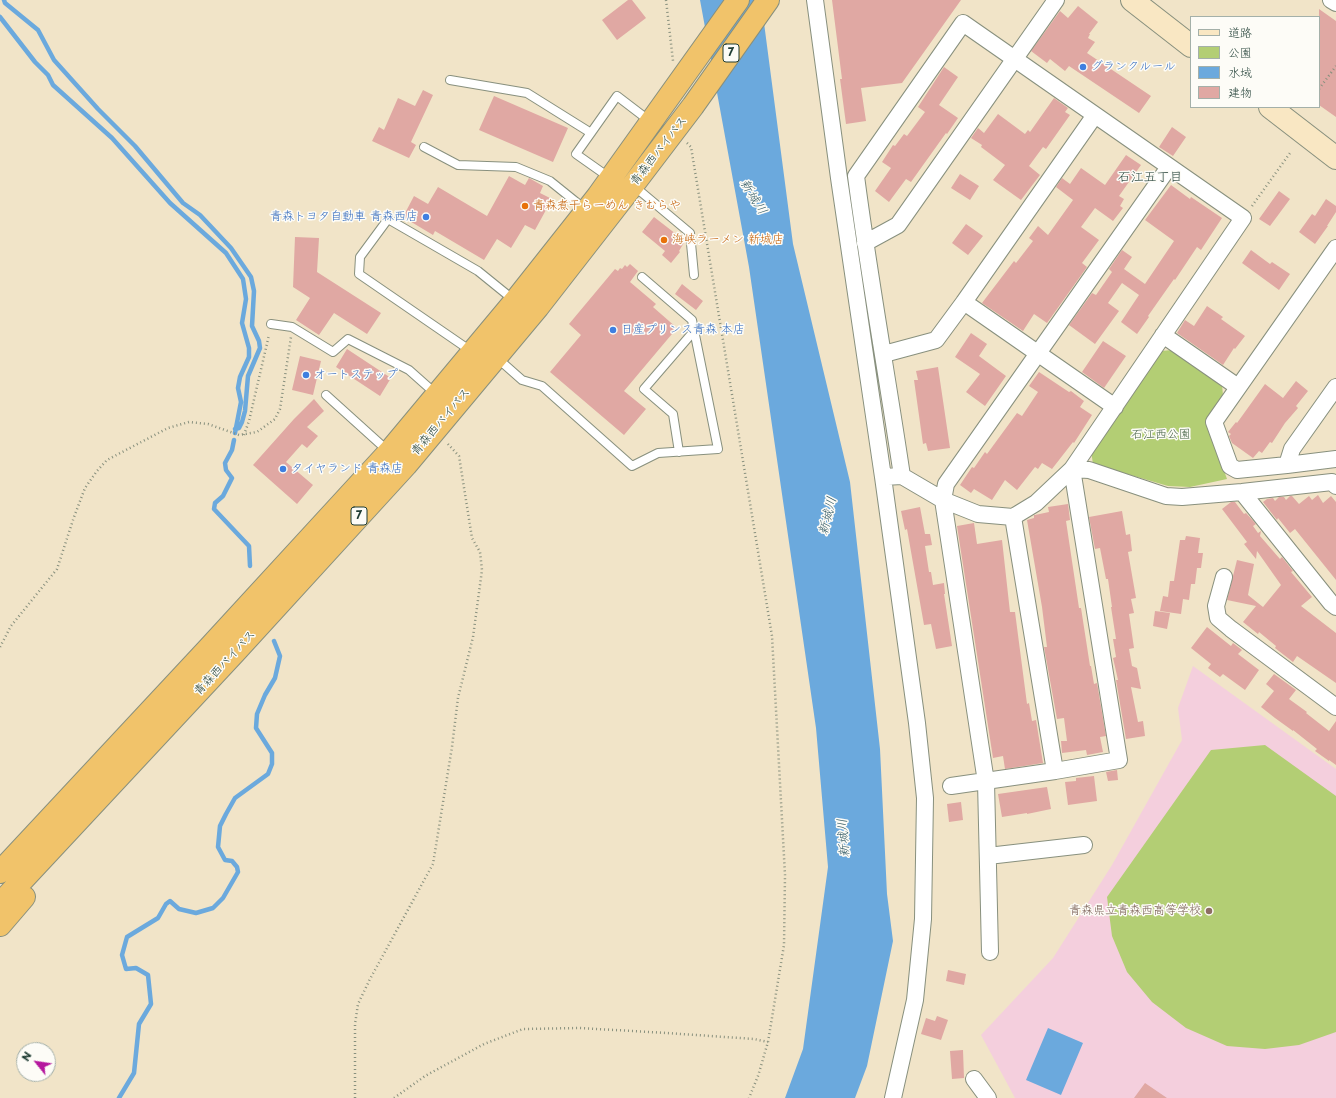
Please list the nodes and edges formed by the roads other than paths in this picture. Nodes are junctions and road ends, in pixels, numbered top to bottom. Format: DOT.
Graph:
graph roads {
  1 [pos="738,0"];
  2 [pos="768,0"];
  3 [pos="815,0"];
  4 [pos="1056,0"];
  5 [pos="1132,0"];
  6 [pos="1331,0"];
  7 [pos="1336,3"];
  8 [pos="1190,45"];
  9 [pos="1015,59"];
  10 [pos="450,80"];
  11 [pos="1271,108"];
  12 [pos="1095,115"];
  13 [pos="651,122"];
  14 [pos="591,134"];
  15 [pos="424,146"];
  16 [pos="1336,158"];
  17 [pos="1170,167"];
  18 [pos="610,179"];
  19 [pos="633,185"];
  20 [pos="586,211"];
  21 [pos="865,243"];
  22 [pos="1336,248"];
  23 [pos="694,275"];
  24 [pos="642,277"];
  25 [pos="515,301"];
  26 [pos="964,302"];
  27 [pos="271,324"];
  28 [pos="694,330"];
  29 [pos="1164,335"];
  30 [pos="472,352"];
  31 [pos="884,354"];
  32 [pos="1039,354"];
  33 [pos="496,357"];
  34 [pos="1238,387"];
  35 [pos="1336,387"];
  36 [pos="326,395"];
  37 [pos="436,395"];
  38 [pos="1115,407"];
  39 [pos="389,452"];
  40 [pos="679,452"];
  41 [pos="1336,459"];
  42 [pos="1288,465"];
  43 [pos="1072,469"];
  44 [pos="902,476"];
  45 [pos="883,477"];
  46 [pos="1336,486"];
  47 [pos="1242,492"];
  48 [pos="943,500"];
  49 [pos="1013,517"];
  50 [pos="1224,577"];
  51 [pos="1336,607"];
  52 [pos="1336,707"];
  53 [pos="146,716"];
  54 [pos="1055,771"];
  55 [pos="123,772"];
  56 [pos="986,782"];
  57 [pos="951,786"];
  58 [pos="1084,845"];
  59 [pos="0,851"];
  60 [pos="988,856"];
  61 [pos="0,872"];
  62 [pos="0,904"];
  63 [pos="0,925"];
  64 [pos="990,952"];
  65 [pos="974,1079"];
  66 [pos="893,1098"];
  67 [pos="988,1098"];
  1 -- 13 [label="highway, 青森西バイパス / 7"];
  2 -- 19 [label="highway, 青森西バイパス / 7"];
  3 -- 45 [label="street"];
  4 -- 9 [label="street"];
  5 -- 8 [label="street"];
  6 -- 7 [label="street"];
  9 -- 12 [label="street"];
  9 -- 21 [label="street"];
  9 -- 21 [label="street"];
  10 -- 14 [label="lane"];
  11 -- 16 [label="street"];
  12 -- 17 [label="street"];
  12 -- 26 [label="street"];
  13 -- 14 [label="lane"];
  13 -- 18 [label="highway, 青森西バイパス / 7"];
  14 -- 18 [label="lane"];
  15 -- 20 [label="lane"];
  17 -- 29 [label="street"];
  17 -- 32 [label="street"];
  18 -- 20 [label="highway, 青森西バイパス / 7"];
  19 -- 23 [label="lane"];
  19 -- 33 [label="highway, 青森西バイパス / 7"];
  20 -- 25 [label="highway, 青森西バイパス / 7"];
  21 -- 31 [label="street"];
  22 -- 34 [label="street"];
  24 -- 28 [label="lane"];
  25 -- 30 [label="highway, 青森西バイパス / 7"];
  25 -- 30 [label="lane"];
  26 -- 31 [label="street"];
  26 -- 32 [label="street"];
  27 -- 37 [label="lane"];
  28 -- 40 [label="lane"];
  28 -- 40 [label="lane"];
  29 -- 34 [label="street"];
  29 -- 38 [label="street"];
  30 -- 37 [label="highway, 青森西バイパス / 7"];
  31 -- 44 [label="street"];
  32 -- 38 [label="street"];
  32 -- 48 [label="street"];
  33 -- 40 [label="lane"];
  33 -- 55 [label="highway, 青森西バイパス / 7"];
  34 -- 42 [label="street"];
  35 -- 42 [label="street"];
  36 -- 39 [label="lane"];
  37 -- 39 [label="highway, 青森西バイパス / 7"];
  38 -- 43 [label="street"];
  39 -- 53 [label="highway, 青森西バイパス / 7"];
  41 -- 42 [label="street"];
  43 -- 47 [label="street"];
  43 -- 49 [label="street"];
  43 -- 54 [label="street"];
  44 -- 45 [label="street"];
  44 -- 48 [label="street"];
  45 -- 66 [label="street"];
  46 -- 47 [label="street"];
  47 -- 51 [label="street"];
  48 -- 49 [label="street"];
  48 -- 56 [label="street"];
  49 -- 54 [label="street"];
  50 -- 52 [label="street"];
  53 -- 59 [label="highway"];
  53 -- 61 [label="highway, 青森西バイパス / 7"];
  54 -- 56 [label="street"];
  55 -- 62 [label="highway, 青森西バイパス / 7"];
  55 -- 63 [label="highway"];
  56 -- 57 [label="street"];
  56 -- 60 [label="street"];
  58 -- 60 [label="street"];
  60 -- 64 [label="street"];
  65 -- 67 [label="street"];
}
